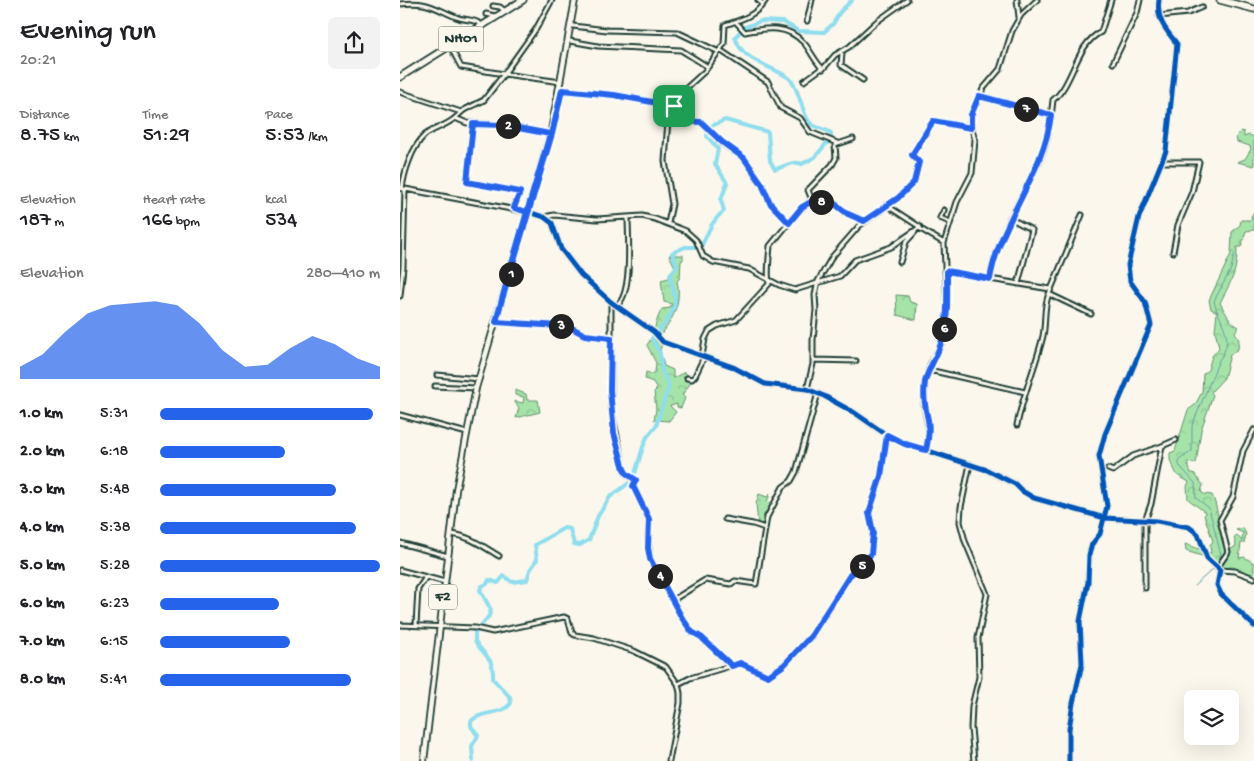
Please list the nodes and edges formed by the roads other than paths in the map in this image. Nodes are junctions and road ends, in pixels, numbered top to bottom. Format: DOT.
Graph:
graph roads {
  1 [pos="523,0"];
  2 [pos="552,0"];
  3 [pos="576,0"];
  4 [pos="758,0"];
  5 [pos="766,0"];
  6 [pos="812,0"];
  7 [pos="907,0"];
  8 [pos="1017,0"];
  9 [pos="1037,0"];
  10 [pos="1110,0"];
  11 [pos="1140,0"];
  12 [pos="1159,0"];
  13 [pos="1220,0"];
  14 [pos="400,4"];
  15 [pos="763,4"];
  16 [pos="493,6"];
  17 [pos="1202,7"];
  18 [pos="1254,9"];
  19 [pos="505,11"];
  20 [pos="486,14"];
  21 [pos="497,16"];
  22 [pos="1159,16"];
  23 [pos="1019,18"];
  24 [pos="807,21"];
  25 [pos="736,22"];
  26 [pos="482,25"];
  27 [pos="573,26"];
  28 [pos="452,35"];
  29 [pos="457,42"];
  30 [pos="570,42"];
  31 [pos="450,46"];
  32 [pos="720,51"];
  33 [pos="842,53"];
  34 [pos="1113,63"];
  35 [pos="708,67"];
  36 [pos="822,68"];
  37 [pos="504,74"];
  38 [pos="400,77"];
  39 [pos="862,80"];
  40 [pos="804,81"];
  41 [pos="561,82"];
  42 [pos="562,90"];
  43 [pos="400,92"];
  44 [pos="979,96"];
  45 [pos="674,106"];
  46 [pos="461,112"];
  47 [pos="1051,115"];
  48 [pos="455,118"];
  49 [pos="668,120"];
  50 [pos="473,124"];
  51 [pos="971,128"];
  52 [pos="550,134"];
  53 [pos="853,139"];
  54 [pos="836,143"];
  55 [pos="1163,162"];
  56 [pos="402,189"];
  57 [pos="812,200"];
  58 [pos="886,206"];
  59 [pos="514,208"];
  60 [pos="944,210"];
  61 [pos="528,212"];
  62 [pos="1082,215"];
  63 [pos="544,217"];
  64 [pos="628,217"];
  65 [pos="1010,218"];
  66 [pos="864,221"];
  67 [pos="950,222"];
  68 [pos="668,223"];
  69 [pos="789,223"];
  70 [pos="920,227"];
  71 [pos="944,243"];
  72 [pos="1173,252"];
  73 [pos="900,262"];
  74 [pos="947,271"];
  75 [pos="990,279"];
  76 [pos="769,281"];
  77 [pos="818,281"];
  78 [pos="1018,284"];
  79 [pos="1050,289"];
  80 [pos="1049,294"];
  81 [pos="400,296"];
  82 [pos="611,302"];
  83 [pos="617,306"];
  84 [pos="1091,314"];
  85 [pos="496,322"];
  86 [pos="611,338"];
  87 [pos="703,357"];
  88 [pos="813,360"];
  89 [pos="856,361"];
  90 [pos="929,370"];
  91 [pos="437,375"];
  92 [pos="687,378"];
  93 [pos="478,379"];
  94 [pos="435,386"];
  95 [pos="476,388"];
  96 [pos="807,389"];
  97 [pos="1025,392"];
  98 [pos="818,393"];
  99 [pos="400,415"];
  100 [pos="1017,425"];
  101 [pos="1254,430"];
  102 [pos="467,433"];
  103 [pos="887,435"];
  104 [pos="1176,440"];
  105 [pos="1162,446"];
  106 [pos="926,450"];
  107 [pos="970,464"];
  108 [pos="1108,469"];
  109 [pos="1105,518"];
  110 [pos="725,519"];
  111 [pos="1145,521"];
  112 [pos="765,528"];
  113 [pos="451,534"];
  114 [pos="400,543"];
  115 [pos="448,556"];
  116 [pos="499,556"];
  117 [pos="1217,567"];
  118 [pos="400,570"];
  119 [pos="426,577"];
  120 [pos="1254,578"];
  121 [pos="445,582"];
  122 [pos="1145,588"];
  123 [pos="673,600"];
  124 [pos="400,625"];
  125 [pos="416,625"];
  126 [pos="439,626"];
  127 [pos="1254,626"];
  128 [pos="732,666"];
  129 [pos="678,684"];
  130 [pos="424,761"];
  131 [pos="668,761"];
  132 [pos="974,761"];
  133 [pos="1069,761"];
  1 -- 19 [label="highway, NH01"];
  2 -- 37 [label="street"];
  3 -- 27 [label="main road, F2"];
  3 -- 41 [label="main road, F2"];
  4 -- 15 [label="street"];
  5 -- 15 [label="street"];
  6 -- 24 [label="street"];
  7 -- 33 [label="street"];
  8 -- 23 [label="street"];
  9 -- 23 [label="street"];
  10 -- 47 [label="street"];
  11 -- 34 [label="street"];
  12 -- 22 [label="street"];
  13 -- 18 [label="highway"];
  14 -- 26 [label="street"];
  15 -- 25 [label="street"];
  16 -- 19 [label="street"];
  17 -- 22 [label="street"];
  19 -- 21 [label="highway, NH01"];
  20 -- 21 [label="street"];
  21 -- 26 [label="highway, NH01"];
  22 -- 55 [label="street"];
  23 -- 44 [label="street"];
  25 -- 32 [label="street"];
  25 -- 36 [label="street"];
  26 -- 29 [label="highway, NH01"];
  27 -- 30 [label="main road, F2"];
  27 -- 32 [label="street"];
  28 -- 29 [label="street"];
  29 -- 31 [label="highway, NH01"];
  30 -- 35 [label="street"];
  30 -- 42 [label="main road, F2"];
  31 -- 37 [label="street"];
  31 -- 38 [label="highway, NH01"];
  32 -- 35 [label="street"];
  32 -- 54 [label="street"];
  33 -- 36 [label="street"];
  33 -- 39 [label="street"];
  35 -- 45 [label="street"];
  36 -- 40 [label="street"];
  37 -- 41 [label="street"];
  37 -- 46 [label="street"];
  41 -- 52 [label="main road, F2"];
  42 -- 45 [label="street"];
  42 -- 61 [label="main road, F2"];
  43 -- 46 [label="street"];
  44 -- 47 [label="street"];
  44 -- 51 [label="street"];
  45 -- 49 [label="street"];
  46 -- 48 [label="street"];
  47 -- 65 [label="street"];
  48 -- 50 [label="street"];
  48 -- 56 [label="street"];
  49 -- 68 [label="street"];
  49 -- 69 [label="street"];
  50 -- 52 [label="street"];
  50 -- 59 [label="street"];
  51 -- 58 [label="street"];
  51 -- 67 [label="street"];
  52 -- 61 [label="main road, F2"];
  53 -- 54 [label="street"];
  54 -- 57 [label="street"];
  55 -- 72 [label="street"];
  55 -- 109 [label="street"];
  56 -- 59 [label="street"];
  56 -- 81 [label="street"];
  57 -- 66 [label="street"];
  57 -- 69 [label="street"];
  58 -- 66 [label="street"];
  58 -- 70 [label="street"];
  59 -- 61 [label="street"];
  60 -- 67 [label="street"];
  61 -- 63 [label="street"];
  61 -- 85 [label="main road, F2"];
  62 -- 79 [label="street"];
  63 -- 64 [label="street"];
  63 -- 82 [label="street"];
  64 -- 68 [label="street"];
  64 -- 83 [label="street"];
  65 -- 75 [label="street"];
  65 -- 78 [label="street"];
  66 -- 77 [label="street"];
  67 -- 71 [label="street"];
  68 -- 76 [label="street"];
  69 -- 76 [label="street"];
  70 -- 71 [label="street"];
  70 -- 73 [label="street"];
  70 -- 77 [label="street"];
  71 -- 74 [label="street"];
  74 -- 75 [label="street"];
  74 -- 90 [label="street"];
  75 -- 78 [label="street"];
  76 -- 77 [label="street"];
  76 -- 87 [label="street"];
  77 -- 88 [label="street"];
  78 -- 79 [label="street"];
  79 -- 80 [label="street"];
  80 -- 84 [label="street"];
  80 -- 97 [label="street"];
  82 -- 83 [label="street"];
  82 -- 86 [label="street"];
  83 -- 87 [label="street"];
  85 -- 86 [label="street"];
  85 -- 93 [label="main road, F2"];
  86 -- 123 [label="street"];
  87 -- 92 [label="street"];
  87 -- 96 [label="street"];
  88 -- 89 [label="street"];
  88 -- 96 [label="street"];
  90 -- 97 [label="street"];
  90 -- 106 [label="street"];
  91 -- 93 [label="street"];
  93 -- 95 [label="main road, F2"];
  94 -- 95 [label="street"];
  95 -- 102 [label="main road, F2"];
  96 -- 98 [label="street"];
  97 -- 100 [label="street"];
  98 -- 103 [label="street"];
  98 -- 112 [label="street"];
  99 -- 102 [label="street"];
  101 -- 117 [label="street"];
  102 -- 113 [label="main road, F2"];
  103 -- 106 [label="street"];
  103 -- 128 [label="street"];
  104 -- 105 [label="street"];
  105 -- 108 [label="street"];
  105 -- 111 [label="street"];
  106 -- 107 [label="street"];
  107 -- 109 [label="street"];
  107 -- 132 [label="street"];
  109 -- 111 [label="street"];
  109 -- 133 [label="street"];
  110 -- 112 [label="street"];
  111 -- 117 [label="street"];
  111 -- 122 [label="street"];
  112 -- 123 [label="street"];
  113 -- 115 [label="main road, F2"];
  113 -- 116 [label="street"];
  114 -- 115 [label="street"];
  115 -- 121 [label="main road, F2"];
  117 -- 120 [label="street"];
  117 -- 127 [label="street"];
  118 -- 119 [label="street"];
  119 -- 121 [label="street"];
  119 -- 125 [label="street"];
  121 -- 126 [label="main road, F2"];
  123 -- 128 [label="street"];
  124 -- 125 [label="street"];
  125 -- 126 [label="street"];
  126 -- 129 [label="street"];
  126 -- 130 [label="main road, F2"];
  128 -- 129 [label="street"];
  129 -- 131 [label="street"];
}
